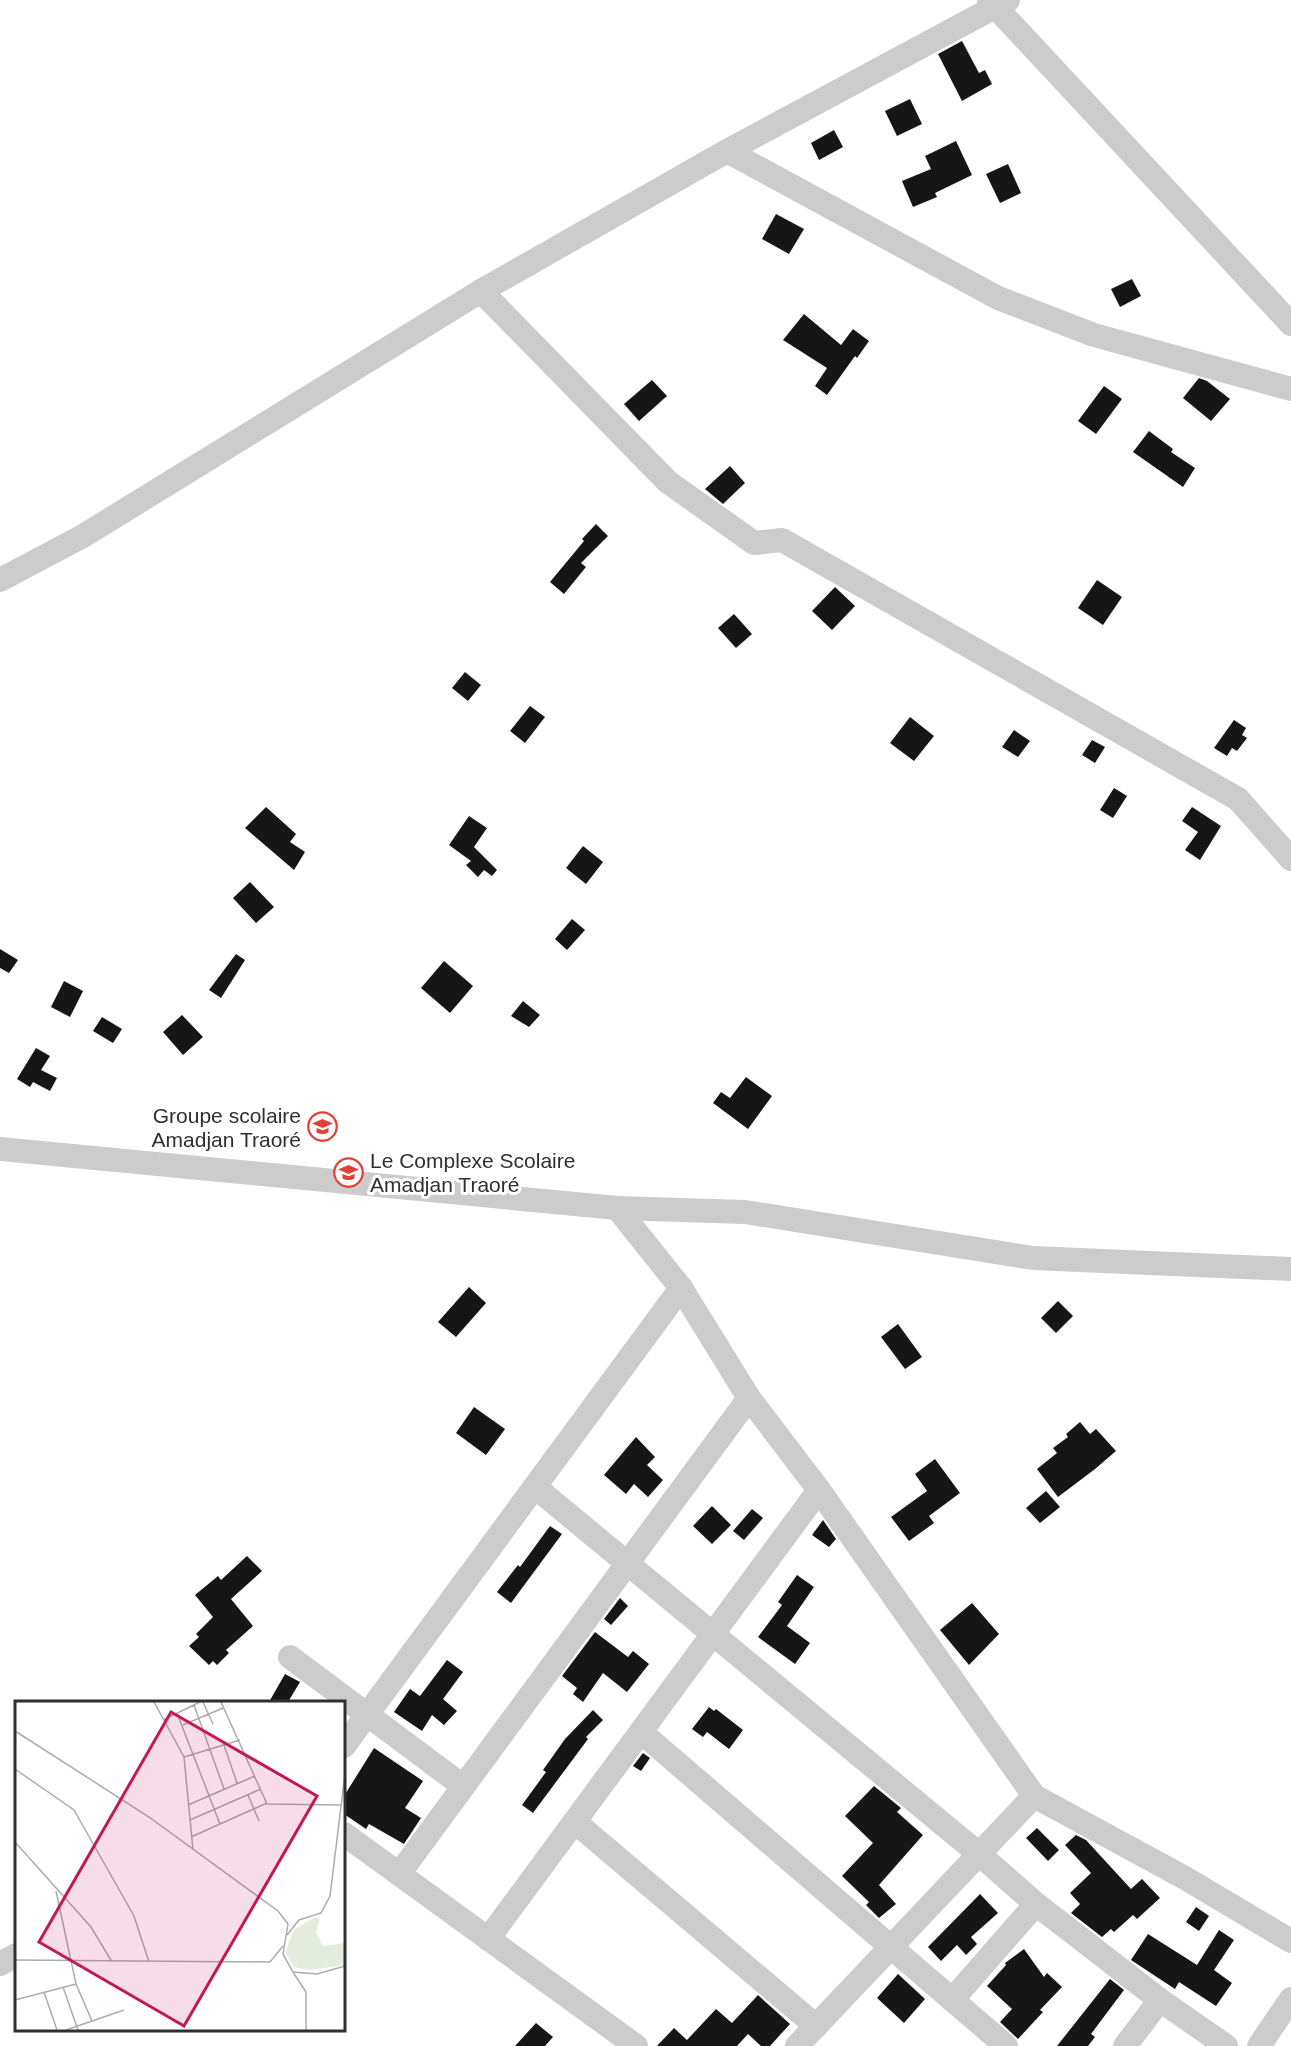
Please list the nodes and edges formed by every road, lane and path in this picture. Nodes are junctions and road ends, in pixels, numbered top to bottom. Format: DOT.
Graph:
graph roads {
  1 [pos="997,2"];
  2 [pos="726,151"];
  3 [pos="481,291"];
  4 [pos="1291,324"];
  5 [pos="1291,389"];
  6 [pos="0,580"];
  7 [pos="1291,859"];
  8 [pos="0,1149"];
  9 [pos="617,1208"];
  10 [pos="1291,1269"];
  11 [pos="681,1288"];
  12 [pos="749,1398"];
  13 [pos="535,1487"];
  14 [pos="819,1490"];
  15 [pos="627,1563"];
  16 [pos="713,1634"];
  17 [pos="290,1657"];
  18 [pos="367,1714"];
  19 [pos="641,1732"];
  20 [pos="345,1745"];
  21 [pos="463,1786"];
  22 [pos="1034,1796"];
  23 [pos="574,1822"];
  24 [pos="345,1835"];
  25 [pos="979,1854"];
  26 [pos="399,1874"];
  27 [pos="1036,1904"];
  28 [pos="489,1939"];
  29 [pos="1291,1941"];
  30 [pos="891,1948"];
  31 [pos="15,1956"];
  32 [pos="0,1964"];
  33 [pos="1291,1999"];
  34 [pos="952,2000"];
  35 [pos="1160,2000"];
  36 [pos="816,2026"];
  37 [pos="636,2046"];
  38 [pos="797,2046"];
  39 [pos="1006,2046"];
  40 [pos="1125,2046"];
  41 [pos="1226,2046"];
  42 [pos="1259,2046"];
  1 -- 2 [label="street"];
  1 -- 4 [label="street"];
  2 -- 3 [label="street"];
  2 -- 5 [label="street"];
  3 -- 6 [label="street"];
  3 -- 7 [label="street"];
  8 -- 9 [label="street"];
  9 -- 10 [label="street"];
  9 -- 11 [label="street"];
  11 -- 12 [label="street"];
  11 -- 13 [label="street"];
  12 -- 14 [label="street"];
  12 -- 15 [label="street"];
  13 -- 15 [label="street"];
  13 -- 18 [label="street"];
  14 -- 16 [label="street"];
  14 -- 22 [label="street"];
  15 -- 16 [label="street"];
  15 -- 21 [label="street"];
  16 -- 19 [label="street"];
  16 -- 25 [label="street"];
  17 -- 18 [label="street"];
  18 -- 20 [label="street"];
  18 -- 21 [label="street"];
  19 -- 23 [label="street"];
  19 -- 30 [label="street"];
  21 -- 26 [label="street"];
  22 -- 25 [label="street"];
  22 -- 29 [label="street"];
  23 -- 28 [label="street"];
  23 -- 36 [label="street"];
  24 -- 26 [label="street"];
  25 -- 27 [label="street"];
  25 -- 30 [label="street"];
  26 -- 28 [label="street"];
  27 -- 34 [label="street"];
  27 -- 35 [label="street"];
  28 -- 37 [label="street"];
  30 -- 34 [label="street"];
  30 -- 36 [label="street"];
  31 -- 32 [label="street"];
  33 -- 42 [label="street"];
  34 -- 39 [label="street"];
  35 -- 40 [label="street"];
  35 -- 41 [label="street"];
  36 -- 38 [label="street"];
}
